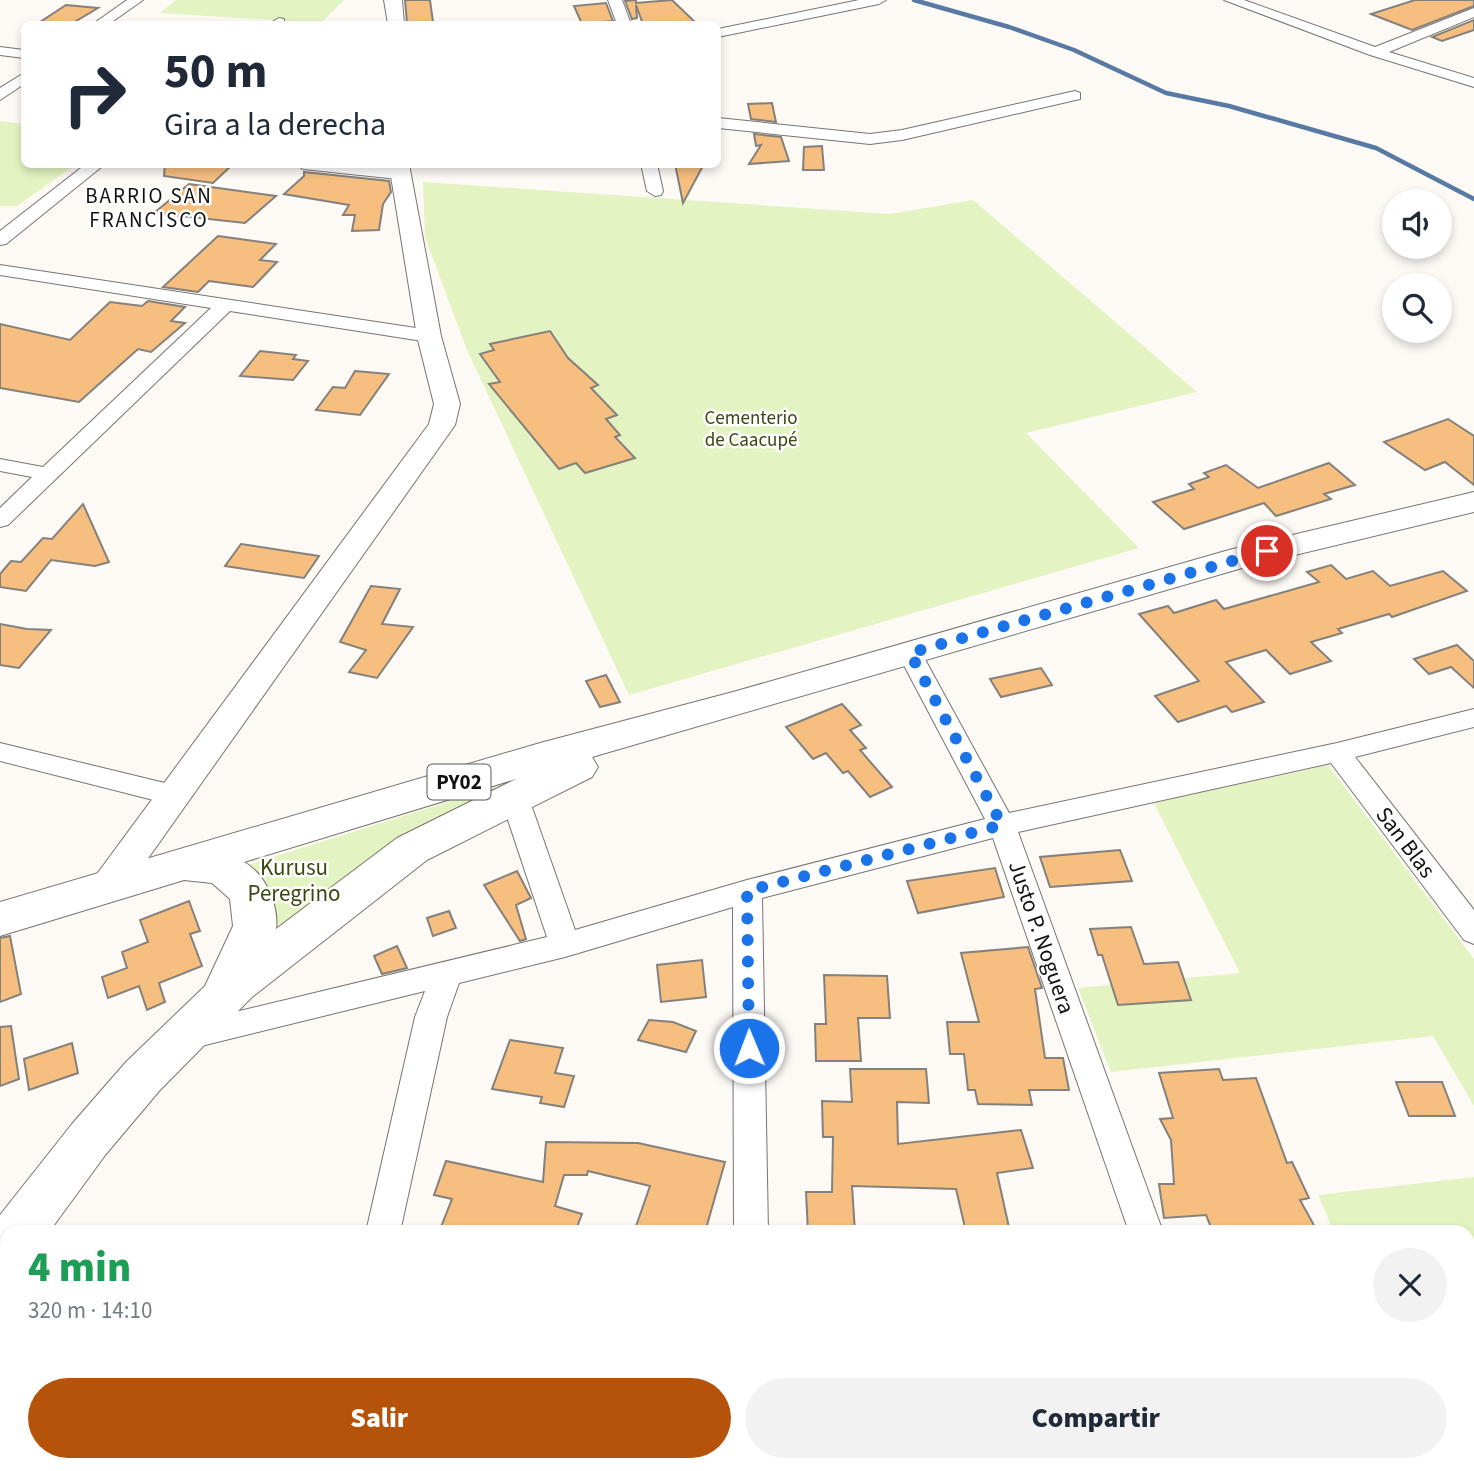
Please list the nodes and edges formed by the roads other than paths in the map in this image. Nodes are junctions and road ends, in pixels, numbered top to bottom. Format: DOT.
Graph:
graph roads {
  1 [pos="136,0"];
  2 [pos="393,0"];
  3 [pos="615,0"];
  4 [pos="879,0"];
  5 [pos="1231,0"];
  6 [pos="1474,12"];
  7 [pos="104,21"];
  8 [pos="396,21"];
  9 [pos="623,21"];
  10 [pos="721,32"];
  11 [pos="0,51"];
  12 [pos="1375,52"];
  13 [pos="21,54"];
  14 [pos="21,79"];
  15 [pos="1474,83"];
  16 [pos="0,95"];
  17 [pos="1075,96"];
  18 [pos="721,123"];
  19 [pos="92,168"];
  20 [pos="379,168"];
  21 [pos="650,168"];
  22 [pos="398,169"];
  23 [pos="655,191"];
  24 [pos="0,240"];
  25 [pos="0,270"];
  26 [pos="224,306"];
  27 [pos="429,336"];
  28 [pos="0,465"];
  29 [pos="48,474"];
  30 [pos="1474,502"];
  31 [pos="0,520"];
  32 [pos="910,653"];
  33 [pos="733,705"];
  34 [pos="1474,718"];
  35 [pos="0,752"];
  36 [pos="1337,752"];
  37 [pos="173,795"];
  38 [pos="514,796"];
  39 [pos="1002,825"];
  40 [pos="187,865"];
  41 [pos="107,888"];
  42 [pos="747,891"];
  43 [pos="0,919"];
  44 [pos="1474,932"];
  45 [pos="565,945"];
  46 [pos="447,974"];
  47 [pos="194,1023"];
  48 [pos="23,1225"];
  49 [pos="385,1225"];
  50 [pos="751,1225"];
  51 [pos="1144,1225"];
  1 -- 7 [label="street"];
  2 -- 8 [label="street"];
  3 -- 9 [label="street"];
  4 -- 10 [label="street"];
  5 -- 12 [label="street"];
  6 -- 12 [label="street"];
  11 -- 13 [label="street"];
  12 -- 15 [label="street"];
  14 -- 16 [label="street"];
  17 -- 18 [label="street"];
  19 -- 24 [label="street"];
  20 -- 22 [label="street"];
  21 -- 23 [label="street"];
  22 -- 27 [label="street"];
  25 -- 26 [label="street"];
  26 -- 27 [label="street"];
  26 -- 29 [label="street"];
  27 -- 37 [label="street"];
  28 -- 29 [label="street"];
  29 -- 31 [label="street"];
  30 -- 32 [label="main road, PY02"];
  32 -- 33 [label="main road, PY02"];
  32 -- 39 [label="street, Justo P. Noguera"];
  33 -- 38 [label="main road, PY02"];
  33 -- 40 [label="main road, PY02"];
  34 -- 36 [label="street"];
  35 -- 37 [label="street"];
  36 -- 39 [label="street"];
  36 -- 44 [label="street, San Blas"];
  37 -- 41 [label="street"];
  38 -- 45 [label="street"];
  38 -- 47 [label="main road, PY02"];
  39 -- 42 [label="street"];
  39 -- 51 [label="street, Justo P. Noguera"];
  40 -- 41 [label="main road, PY02"];
  40 -- 47 [label="main road"];
  41 -- 43 [label="main road, PY02"];
  42 -- 45 [label="street"];
  42 -- 50 [label="street"];
  45 -- 46 [label="street"];
  46 -- 47 [label="street"];
  46 -- 49 [label="street"];
  47 -- 48 [label="main road, PY02"];
}
